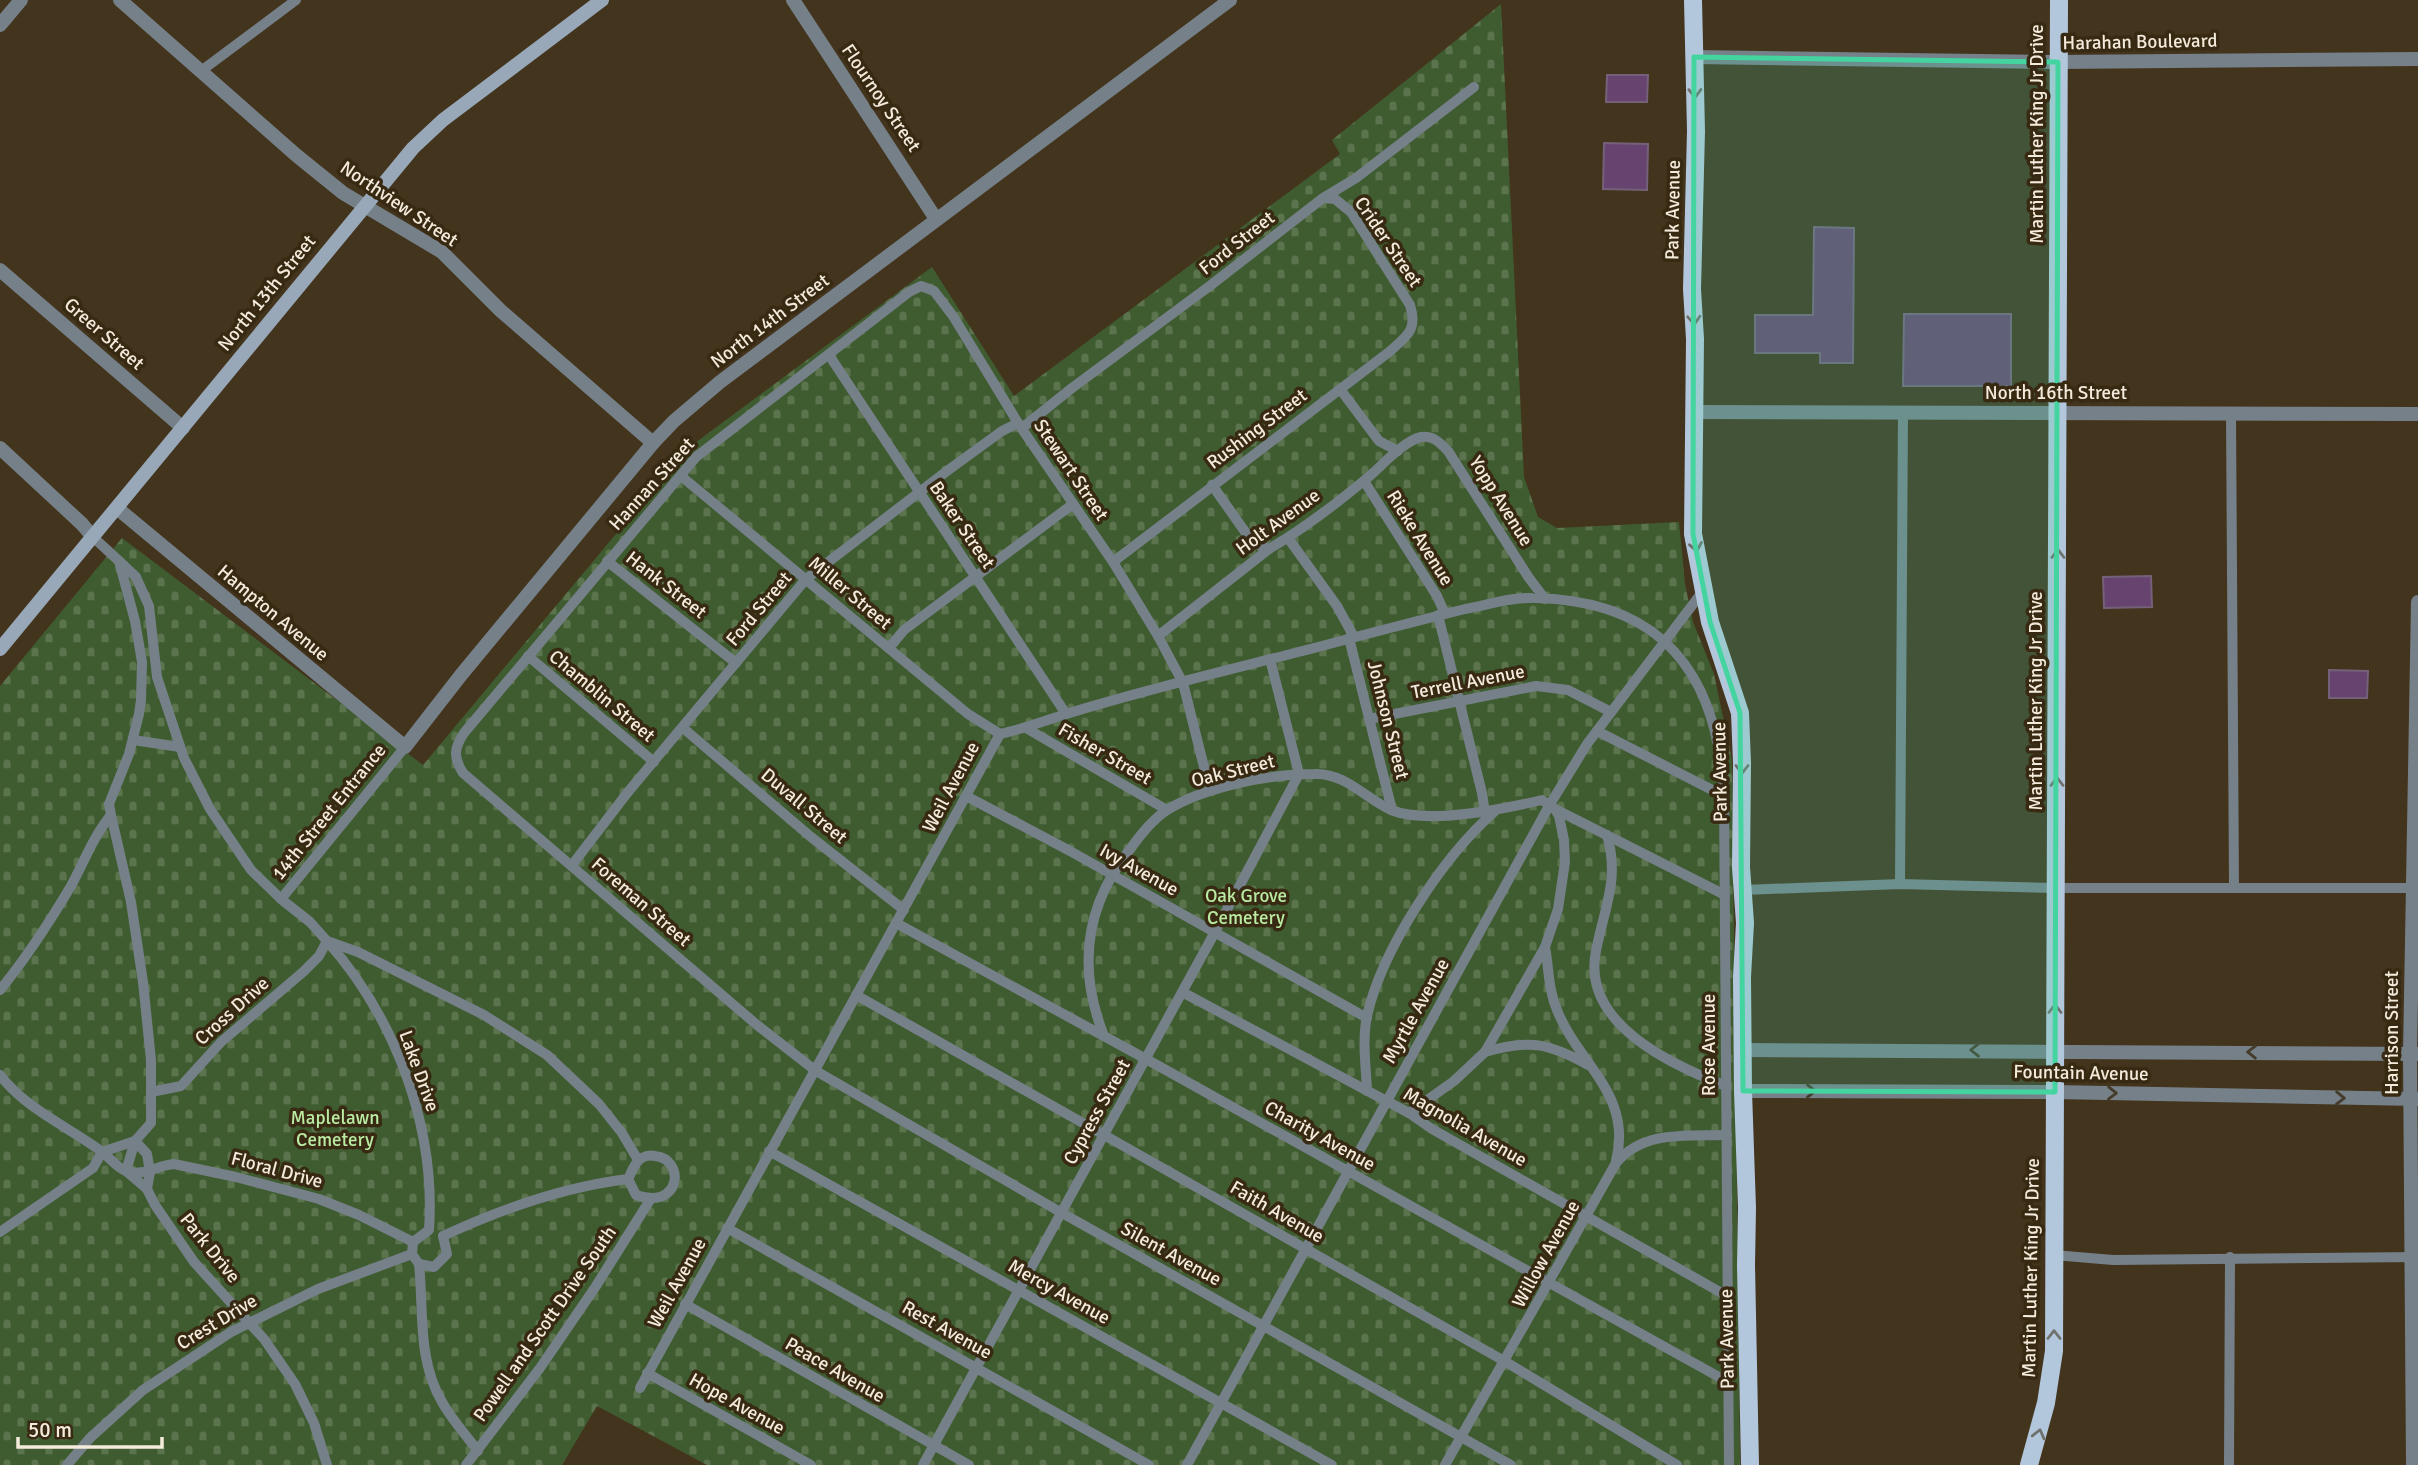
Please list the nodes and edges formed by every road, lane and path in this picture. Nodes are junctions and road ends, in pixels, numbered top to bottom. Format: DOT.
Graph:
graph roads {
  1 [pos="20,0"];
  2 [pos="120,0"];
  3 [pos="296,0"];
  4 [pos="602,0"];
  5 [pos="793,0"];
  6 [pos="1230,0"];
  7 [pos="2059,0"];
  8 [pos="1691,3"];
  9 [pos="0,25"];
  10 [pos="1694,57"];
  11 [pos="2418,59"];
  12 [pos="2058,62"];
  13 [pos="201,71"];
  14 [pos="1474,87"];
  15 [pos="1324,198"];
  16 [pos="365,204"];
  17 [pos="936,219"];
  18 [pos="0,270"];
  19 [pos="921,286"];
  20 [pos="1414,318"];
  21 [pos="829,355"];
  22 [pos="1340,389"];
  23 [pos="1903,411"];
  24 [pos="1693,412"];
  25 [pos="2059,413"];
  26 [pos="2231,414"];
  27 [pos="2418,414"];
  28 [pos="1020,426"];
  29 [pos="183,428"];
  30 [pos="1418,438"];
  31 [pos="653,443"];
  32 [pos="0,448"];
  33 [pos="1398,451"];
  34 [pos="681,476"];
  35 [pos="1364,481"];
  36 [pos="1212,485"];
  37 [pos="919,492"];
  38 [pos="1073,503"];
  39 [pos="117,508"];
  40 [pos="93,537"];
  41 [pos="1288,538"];
  42 [pos="1269,548"];
  43 [pos="119,561"];
  44 [pos="607,561"];
  45 [pos="1113,562"];
  46 [pos="975,576"];
  47 [pos="806,579"];
  48 [pos="1703,590"];
  49 [pos="1545,599"];
  50 [pos="2418,602"];
  51 [pos="1442,615"];
  52 [pos="1158,636"];
  53 [pos="1352,638"];
  54 [pos="1664,640"];
  55 [pos="889,648"];
  56 [pos="0,649"];
  57 [pos="528,656"];
  58 [pos="1270,659"];
  59 [pos="736,663"];
  60 [pos="1183,682"];
  61 [pos="1460,702"];
  62 [pos="1611,712"];
  63 [pos="1066,714"];
  64 [pos="1369,719"];
  65 [pos="683,728"];
  66 [pos="1026,728"];
  67 [pos="1597,731"];
  68 [pos="1000,734"];
  69 [pos="133,740"];
  70 [pos="180,747"];
  71 [pos="405,747"];
  72 [pos="455,750"];
  73 [pos="654,762"];
  74 [pos="1299,774"];
  75 [pos="1210,791"];
  76 [pos="966,796"];
  77 [pos="1724,796"];
  78 [pos="1552,808"];
  79 [pos="1167,810"];
  80 [pos="1392,810"];
  81 [pos="1489,812"];
  82 [pos="111,815"];
  83 [pos="1607,835"];
  84 [pos="572,865"];
  85 [pos="1111,874"];
  86 [pos="1900,884"];
  87 [pos="2056,888"];
  88 [pos="2234,888"];
  89 [pos="2416,888"];
  90 [pos="1744,890"];
  91 [pos="1725,895"];
  92 [pos="281,899"];
  93 [pos="904,910"];
  94 [pos="896,923"];
  95 [pos="1215,932"];
  96 [pos="327,941"];
  97 [pos="1545,947"];
  98 [pos="0,990"];
  99 [pos="1182,992"];
  100 [pos="856,995"];
  101 [pos="1367,1018"];
  102 [pos="1104,1036"];
  103 [pos="1743,1050"];
  104 [pos="2055,1051"];
  105 [pos="1485,1052"];
  106 [pos="2414,1054"];
  107 [pos="1146,1059"];
  108 [pos="1592,1067"];
  109 [pos="816,1071"];
  110 [pos="0,1075"];
  111 [pos="1735,1088"];
  112 [pos="1367,1091"];
  113 [pos="151,1092"];
  114 [pos="2055,1092"];
  115 [pos="2415,1099"];
  116 [pos="1386,1102"];
  117 [pos="1409,1113"];
  118 [pos="1104,1134"];
  119 [pos="1727,1135"];
  120 [pos="135,1141"];
  121 [pos="769,1151"];
  122 [pos="102,1152"];
  123 [pos="147,1154"];
  124 [pos="638,1160"];
  125 [pos="1616,1163"];
  126 [pos="162,1165"];
  127 [pos="126,1171"];
  128 [pos="150,1172"];
  129 [pos="1348,1172"];
  130 [pos="628,1180"];
  131 [pos="147,1189"];
  132 [pos="650,1200"];
  133 [pos="1062,1213"];
  134 [pos="1586,1218"];
  135 [pos="727,1228"];
  136 [pos="429,1230"];
  137 [pos="0,1232"];
  138 [pos="443,1236"];
  139 [pos="412,1242"];
  140 [pos="1306,1248"];
  141 [pos="2054,1255"];
  142 [pos="2415,1257"];
  143 [pos="2230,1258"];
  144 [pos="416,1259"];
  145 [pos="1549,1283"];
  146 [pos="1019,1290"];
  147 [pos="1727,1296"];
  148 [pos="685,1304"];
  149 [pos="250,1322"];
  150 [pos="1264,1326"];
  151 [pos="1506,1362"];
  152 [pos="977,1367"];
  153 [pos="647,1373"];
  154 [pos="1728,1378"];
  155 [pos="640,1388"];
  156 [pos="1222,1402"];
  157 [pos="1461,1436"];
  158 [pos="934,1446"];
  159 [pos="478,1451"];
  160 [pos="66,1465"];
  161 [pos="327,1465"];
  162 [pos="466,1465"];
  163 [pos="811,1465"];
  164 [pos="923,1465"];
  165 [pos="969,1465"];
  166 [pos="1149,1465"];
  167 [pos="1187,1465"];
  168 [pos="1332,1465"];
  169 [pos="1445,1465"];
  170 [pos="1511,1465"];
  171 [pos="1676,1465"];
  172 [pos="1729,1465"];
  173 [pos="1750,1465"];
  174 [pos="2029,1465"];
  175 [pos="2229,1465"];
  176 [pos="2413,1465"];
  1 -- 9 [label="street"];
  2 -- 13 [label="street, Northview Street"];
  3 -- 13 [label="lane"];
  4 -- 16 [label="main road, North 13th Street"];
  5 -- 17 [label="street, Flournoy Street"];
  6 -- 17 [label="street, North 14th Street"];
  7 -- 12 [label="main road, Martin Luther King Jr Drive"];
  8 -- 10 [label="main road, Park Avenue"];
  10 -- 12 [label="street, Harahan Boulevard"];
  10 -- 24 [label="main road, Park Avenue, one-way"];
  11 -- 12 [label="street, Harahan Boulevard"];
  12 -- 25 [label="main road, Martin Luther King Jr Drive"];
  13 -- 16 [label="street, Northview Street"];
  14 -- 15 [label="lane, Ford Street"];
  15 -- 20 [label="lane, Crider Street"];
  15 -- 28 [label="lane, Ford Street"];
  16 -- 29 [label="main road, North 13th Street"];
  16 -- 31 [label="street, Northview Street"];
  17 -- 31 [label="street, North 14th Street"];
  18 -- 29 [label="street, Greer Street"];
  19 -- 21 [label="lane, Hannan Street"];
  19 -- 28 [label="lane, Stewart Street"];
  20 -- 22 [label="lane, Rushing Street"];
  21 -- 34 [label="lane, Hannan Street"];
  21 -- 37 [label="lane, Baker Street"];
  22 -- 33 [label="lane"];
  22 -- 36 [label="lane, Rushing Street"];
  23 -- 24 [label="street, North 16th Street"];
  23 -- 25 [label="street, North 16th Street"];
  23 -- 86 [label="lane"];
  24 -- 48 [label="main road, Park Avenue, one-way"];
  25 -- 26 [label="street, North 16th Street"];
  87 -- 25 [label="main road, Martin Luther King Jr Drive, one-way"];
  26 -- 27 [label="street, North 16th Street"];
  26 -- 88 [label="lane"];
  28 -- 37 [label="lane, Ford Street"];
  28 -- 38 [label="lane, Stewart Street"];
  29 -- 39 [label="main road, North 13th Street"];
  30 -- 33 [label="lane, Holt Avenue"];
  30 -- 49 [label="lane, Yopp Avenue"];
  31 -- 71 [label="street, North 14th Street"];
  32 -- 40 [label="street"];
  33 -- 35 [label="lane, Holt Avenue"];
  34 -- 44 [label="lane, Hannan Street"];
  34 -- 47 [label="lane, Miller Street"];
  35 -- 41 [label="lane, Holt Avenue"];
  35 -- 51 [label="lane, Rieke Avenue"];
  36 -- 42 [label="lane"];
  36 -- 45 [label="lane, Rushing Street"];
  37 -- 46 [label="lane, Baker Street"];
  37 -- 47 [label="lane, Ford Street"];
  38 -- 45 [label="lane, Stewart Street"];
  38 -- 46 [label="lane"];
  39 -- 40 [label="main road, North 13th Street"];
  39 -- 71 [label="street, Hampton Avenue"];
  40 -- 43 [label="lane, Lake Drive"];
  40 -- 56 [label="main road, North 13th Street"];
  41 -- 42 [label="lane, Holt Avenue"];
  41 -- 53 [label="lane, Johnson Street"];
  42 -- 52 [label="lane, Holt Avenue"];
  43 -- 69 [label="lane"];
  43 -- 70 [label="lane, Lake Drive"];
  44 -- 57 [label="lane, Hannan Street"];
  44 -- 59 [label="lane, Hank Street"];
  45 -- 52 [label="lane, Stewart Street"];
  46 -- 55 [label="lane"];
  46 -- 63 [label="lane, Baker Street"];
  47 -- 55 [label="lane, Miller Street"];
  47 -- 59 [label="lane, Ford Street"];
  48 -- 54 [label="lane, Myrtle Avenue"];
  48 -- 90 [label="main road, Park Avenue, one-way"];
  49 -- 51 [label="lane, Weil Avenue"];
  49 -- 54 [label="lane, Weil Avenue"];
  50 -- 89 [label="street, Harrison Street"];
  51 -- 53 [label="lane, Weil Avenue"];
  51 -- 61 [label="lane, Rieke Avenue"];
  52 -- 60 [label="lane, Stewart Street"];
  53 -- 58 [label="lane, Weil Avenue"];
  53 -- 64 [label="lane, Johnson Street"];
  54 -- 62 [label="lane, Myrtle Avenue"];
  54 -- 77 [label="lane, Rose Avenue"];
  55 -- 68 [label="lane, Miller Street"];
  57 -- 72 [label="lane, Hannan Street"];
  57 -- 73 [label="lane, Chamblin Street"];
  58 -- 60 [label="lane, Weil Avenue"];
  58 -- 74 [label="lane"];
  59 -- 65 [label="lane, Ford Street"];
  60 -- 63 [label="lane, Weil Avenue"];
  60 -- 75 [label="lane, Stewart Street"];
  61 -- 62 [label="lane, Terrell Avenue"];
  61 -- 64 [label="lane, Terrell Avenue"];
  61 -- 81 [label="lane, Rieke Avenue"];
  62 -- 67 [label="lane, Myrtle Avenue"];
  63 -- 66 [label="lane, Weil Avenue"];
  64 -- 80 [label="lane, Johnson Street"];
  65 -- 73 [label="lane, Ford Street"];
  65 -- 93 [label="lane, Duvall Street"];
  66 -- 68 [label="lane, Weil Avenue"];
  66 -- 79 [label="lane, Fisher Street"];
  67 -- 77 [label="lane"];
  67 -- 78 [label="lane, Myrtle Avenue"];
  68 -- 76 [label="lane, Weil Avenue"];
  69 -- 70 [label="lane"];
  69 -- 82 [label="lane"];
  70 -- 92 [label="lane, Lake Drive"];
  71 -- 92 [label="lane, 14th Street Entrance"];
  72 -- 84 [label="lane, Foreman Street"];
  73 -- 84 [label="lane, Ford Street"];
  74 -- 75 [label="lane, Oak Street"];
  74 -- 80 [label="lane, Oak Street"];
  74 -- 95 [label="lane, Cypress Street"];
  75 -- 79 [label="lane, Oak Street"];
  76 -- 85 [label="lane, Ivy Avenue"];
  76 -- 93 [label="lane, Weil Avenue"];
  77 -- 91 [label="lane, Rose Avenue"];
  78 -- 81 [label="lane, Oak Street"];
  78 -- 83 [label="lane, Oak Street"];
  78 -- 97 [label="lane"];
  78 -- 116 [label="lane, Myrtle Avenue"];
  79 -- 85 [label="lane, Oak Street"];
  80 -- 81 [label="lane, Oak Street"];
  81 -- 101 [label="lane"];
  82 -- 98 [label="lane"];
  82 -- 113 [label="lane"];
  83 -- 91 [label="lane, Oak Street"];
  83 -- 111 [label="lane"];
  84 -- 109 [label="lane, Foreman Street"];
  85 -- 95 [label="lane, Ivy Avenue"];
  85 -- 102 [label="lane, Oak Street"];
  86 -- 87 [label="lane"];
  86 -- 90 [label="lane"];
  87 -- 88 [label="lane"];
  104 -- 87 [label="main road, Martin Luther King Jr Drive, one-way"];
  88 -- 89 [label="lane"];
  89 -- 106 [label="street, Harrison Street"];
  90 -- 103 [label="main road, Park Avenue"];
  91 -- 111 [label="lane, Rose Avenue"];
  92 -- 96 [label="lane, Lake Drive"];
  93 -- 94 [label="lane, Weil Avenue"];
  94 -- 100 [label="lane, Weil Avenue"];
  94 -- 102 [label="lane, Charity Avenue"];
  95 -- 99 [label="lane, Cypress Street"];
  95 -- 101 [label="lane, Ivy Avenue"];
  96 -- 113 [label="lane, Cross Drive"];
  96 -- 124 [label="lane"];
  96 -- 136 [label="lane, Lake Drive"];
  97 -- 105 [label="lane"];
  97 -- 108 [label="lane"];
  99 -- 107 [label="lane, Cypress Street"];
  99 -- 112 [label="lane, Magnolia Avenue"];
  100 -- 109 [label="lane, Weil Avenue"];
  100 -- 118 [label="lane, Faith Avenue"];
  101 -- 112 [label="lane"];
  102 -- 107 [label="lane, Charity Avenue"];
  104 -- 103 [label="street, Fountain Avenue, one-way"];
  103 -- 111 [label="main road, Park Avenue"];
  106 -- 104 [label="street, Fountain Avenue, one-way"];
  104 -- 114 [label="main road, Martin Luther King Jr Drive"];
  105 -- 108 [label="lane"];
  105 -- 117 [label="lane"];
  106 -- 115 [label="street, Harrison Street"];
  107 -- 118 [label="lane, Cypress Street"];
  107 -- 129 [label="lane, Charity Avenue"];
  108 -- 125 [label="lane"];
  109 -- 121 [label="lane, Weil Avenue"];
  109 -- 133 [label="lane, Silent Avenue"];
  110 -- 122 [label="lane"];
  111 -- 114 [label="street, Fountain Avenue, one-way"];
  111 -- 119 [label="lane, Rose Avenue"];
  111 -- 173 [label="main road, Park Avenue"];
  112 -- 116 [label="lane, Magnolia Avenue"];
  113 -- 120 [label="lane"];
  114 -- 115 [label="street, Fountain Avenue, one-way"];
  114 -- 141 [label="main road, Martin Luther King Jr Drive"];
  115 -- 142 [label="street, Harrison Street"];
  116 -- 117 [label="lane, Magnolia Avenue"];
  116 -- 129 [label="lane, Myrtle Avenue"];
  117 -- 134 [label="lane, Magnolia Avenue"];
  118 -- 133 [label="lane, Cypress Street"];
  118 -- 140 [label="lane, Faith Avenue"];
  119 -- 125 [label="lane, Willow Avenue"];
  119 -- 147 [label="lane, Rose Avenue"];
  120 -- 122 [label="lane"];
  120 -- 123 [label="lane"];
  120 -- 127 [label="lane"];
  121 -- 135 [label="lane, Weil Avenue"];
  121 -- 146 [label="lane, Mercy Avenue"];
  122 -- 127 [label="lane"];
  122 -- 137 [label="lane"];
  123 -- 126 [label="lane"];
  123 -- 128 [label="lane"];
  124 -- 130 [label="lane"];
  124 -- 132 [label="lane"];
  125 -- 134 [label="lane, Willow Avenue"];
  126 -- 128 [label="lane"];
  126 -- 139 [label="lane, Floral Drive"];
  127 -- 128 [label="lane"];
  127 -- 131 [label="lane"];
  128 -- 131 [label="lane"];
  129 -- 140 [label="lane, Myrtle Avenue"];
  129 -- 145 [label="lane, Charity Avenue"];
  130 -- 132 [label="lane"];
  130 -- 138 [label="lane"];
  131 -- 149 [label="lane, Park Drive"];
  132 -- 159 [label="lane, Powell and Scott Drive South"];
  133 -- 146 [label="lane, Cypress Street"];
  133 -- 150 [label="lane, Silent Avenue"];
  134 -- 145 [label="lane, Willow Avenue"];
  134 -- 147 [label="lane, Magnolia Avenue"];
  135 -- 148 [label="lane, Weil Avenue"];
  135 -- 152 [label="lane, Rest Avenue"];
  136 -- 138 [label="lane"];
  136 -- 139 [label="lane"];
  138 -- 144 [label="lane"];
  139 -- 144 [label="lane"];
  140 -- 150 [label="lane, Myrtle Avenue"];
  140 -- 151 [label="lane, Faith Avenue"];
  141 -- 143 [label="lane"];
  174 -- 141 [label="main road, Martin Luther King Jr Drive, one-way"];
  142 -- 143 [label="lane"];
  142 -- 176 [label="street, Harrison Street"];
  143 -- 175 [label="lane"];
  144 -- 149 [label="lane, Crest Drive"];
  144 -- 159 [label="lane"];
  145 -- 151 [label="lane, Willow Avenue"];
  145 -- 154 [label="lane, Charity Avenue"];
  146 -- 152 [label="lane, Cypress Street"];
  146 -- 156 [label="lane, Mercy Avenue"];
  147 -- 154 [label="lane, Rose Avenue"];
  148 -- 153 [label="lane, Weil Avenue"];
  148 -- 158 [label="lane, Peace Avenue"];
  149 -- 160 [label="lane, Crest Drive"];
  149 -- 161 [label="lane, Park Drive"];
  150 -- 156 [label="lane, Myrtle Avenue"];
  150 -- 157 [label="lane, Silent Avenue"];
  151 -- 157 [label="lane, Willow Avenue"];
  151 -- 171 [label="lane, Faith Avenue"];
  152 -- 158 [label="lane, Cypress Street"];
  152 -- 166 [label="lane, Rest Avenue"];
  153 -- 155 [label="lane, Weil Avenue"];
  153 -- 163 [label="lane, Hope Avenue"];
  154 -- 172 [label="lane, Rose Avenue"];
  156 -- 167 [label="lane, Myrtle Avenue"];
  156 -- 168 [label="lane, Mercy Avenue"];
  157 -- 169 [label="lane, Willow Avenue"];
  157 -- 170 [label="lane, Silent Avenue"];
  158 -- 164 [label="lane, Cypress Street"];
  158 -- 165 [label="lane, Peace Avenue"];
  159 -- 162 [label="lane, Powell and Scott Drive South"];
}
